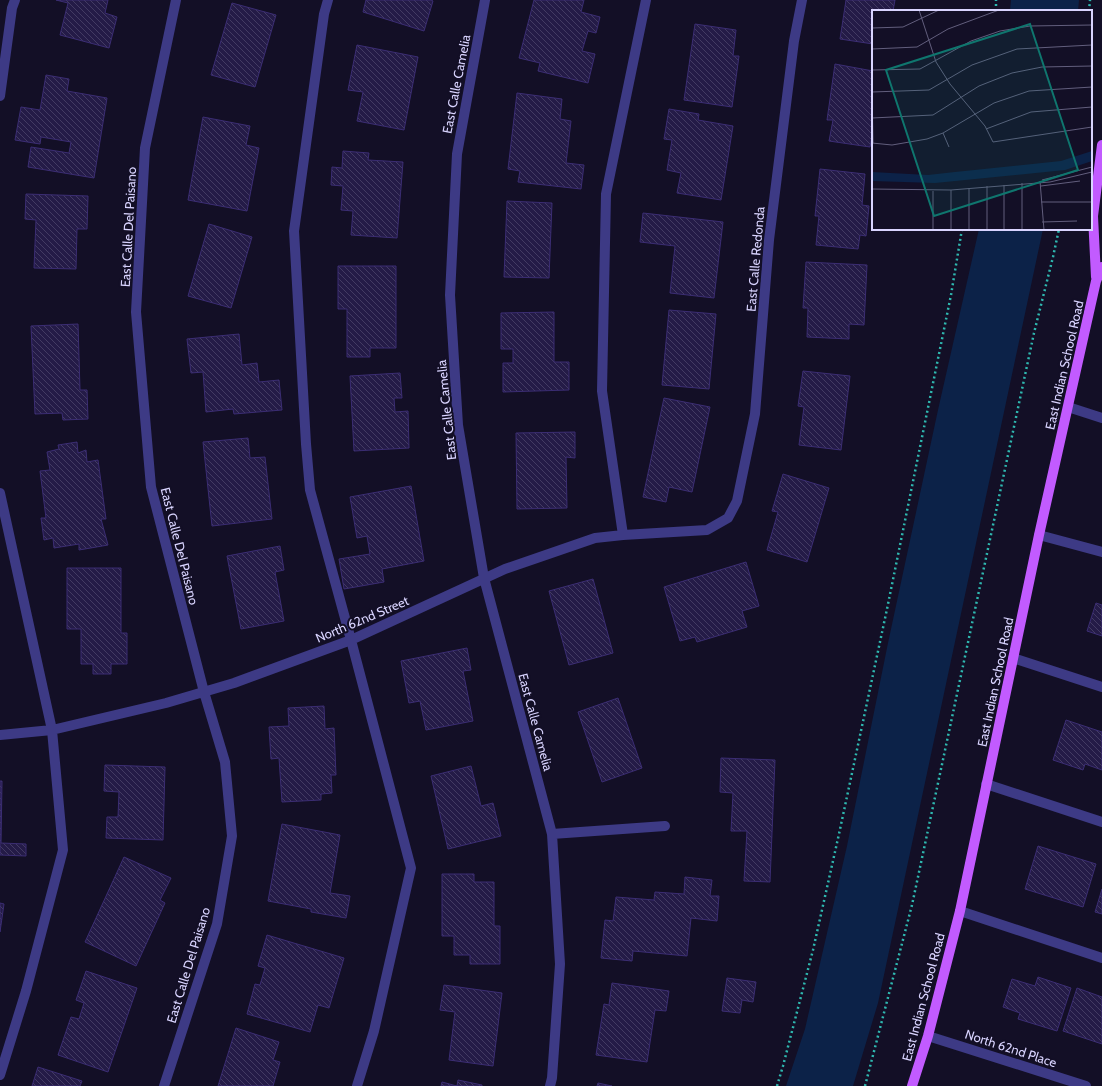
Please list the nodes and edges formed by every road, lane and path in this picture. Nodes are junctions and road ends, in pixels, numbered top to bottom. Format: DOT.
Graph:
graph roads {
  1 [pos="14,0"];
  2 [pos="176,0"];
  3 [pos="328,0"];
  4 [pos="486,0"];
  5 [pos="646,0"];
  6 [pos="802,0"];
  7 [pos="1090,0"];
  8 [pos="1089,10"];
  9 [pos="0,96"];
  10 [pos="1102,145"];
  11 [pos="962,230"];
  12 [pos="1059,230"];
  13 [pos="1102,267"];
  14 [pos="1099,282"];
  15 [pos="1068,406"];
  16 [pos="1102,418"];
  17 [pos="0,493"];
  18 [pos="728,518"];
  19 [pos="623,535"];
  20 [pos="1039,535"];
  21 [pos="1102,552"];
  22 [pos="484,578"];
  23 [pos="351,640"];
  24 [pos="1013,658"];
  25 [pos="1102,687"];
  26 [pos="204,692"];
  27 [pos="52,730"];
  28 [pos="0,735"];
  29 [pos="986,784"];
  30 [pos="1102,822"];
  31 [pos="665,826"];
  32 [pos="552,834"];
  33 [pos="960,912"];
  34 [pos="1102,958"];
  35 [pos="928,1036"];
  36 [pos="0,1075"];
  37 [pos="164,1086"];
  38 [pos="357,1086"];
  39 [pos="550,1086"];
  40 [pos="776,1086"];
  41 [pos="865,1086"];
  42 [pos="912,1086"];
  43 [pos="1086,1086"];
  1 -- 9 [label="street"];
  2 -- 26 [label="street, East Calle Del Paisano"];
  3 -- 23 [label="street"];
  4 -- 22 [label="street, East Calle Camelia"];
  5 -- 19 [label="street"];
  6 -- 18 [label="street, East Calle Redonda"];
  7 -- 8 [label="path"];
  10 -- 14 [label="main road, East Indian School Road"];
  11 -- 40 [label="path"];
  12 -- 41 [label="path"];
  13 -- 14 [label="main road, East Indian School Road"];
  14 -- 15 [label="main road, East Indian School Road"];
  15 -- 16 [label="street"];
  15 -- 20 [label="main road, East Indian School Road"];
  17 -- 27 [label="street"];
  18 -- 19 [label="street, North 62nd Street"];
  19 -- 22 [label="street, North 62nd Street"];
  20 -- 21 [label="street"];
  20 -- 24 [label="main road, East Indian School Road"];
  22 -- 23 [label="street, North 62nd Street"];
  22 -- 32 [label="street, East Calle Camelia"];
  23 -- 26 [label="street, North 62nd Street"];
  23 -- 38 [label="street"];
  24 -- 25 [label="street"];
  24 -- 29 [label="main road, East Indian School Road"];
  26 -- 27 [label="street, North 62nd Street"];
  26 -- 37 [label="street, East Calle Del Paisano"];
  27 -- 28 [label="street, North 62nd Street"];
  27 -- 36 [label="street"];
  29 -- 30 [label="street"];
  29 -- 33 [label="main road, East Indian School Road"];
  31 -- 32 [label="street"];
  32 -- 39 [label="street, East Calle Camelia"];
  33 -- 34 [label="street"];
  33 -- 35 [label="main road, East Indian School Road"];
  35 -- 42 [label="main road, East Indian School Road"];
  35 -- 43 [label="street, North 62nd Place"];
}
